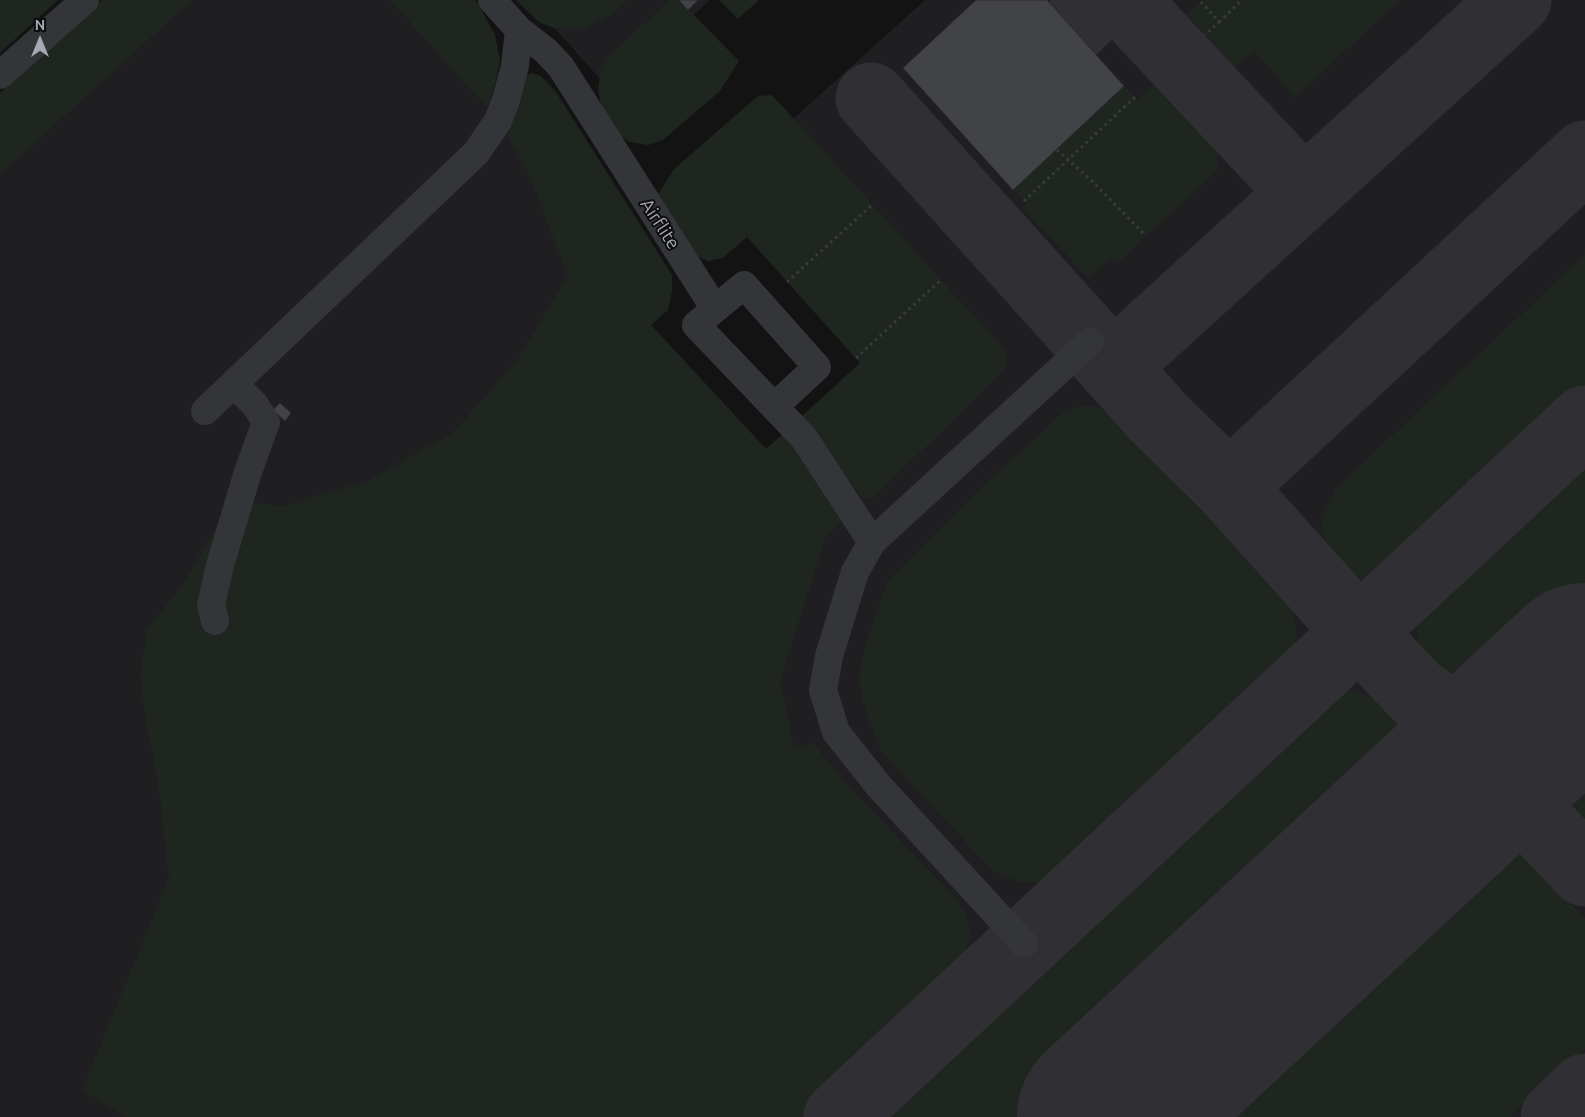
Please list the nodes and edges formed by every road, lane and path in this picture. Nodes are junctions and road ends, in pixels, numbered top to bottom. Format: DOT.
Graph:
graph roads {
  1 [pos="85,0"];
  2 [pos="492,0"];
  3 [pos="1242,0"];
  4 [pos="1201,2"];
  5 [pos="1219,22"];
  6 [pos="519,30"];
  7 [pos="1205,35"];
  8 [pos="0,75"];
  9 [pos="1135,97"];
  10 [pos="1057,150"];
  11 [pos="1069,160"];
  12 [pos="1024,201"];
  13 [pos="872,205"];
  14 [pos="1146,236"];
  15 [pos="941,280"];
  16 [pos="788,282"];
  17 [pos="715,309"];
  18 [pos="1090,342"];
  19 [pos="856,358"];
  20 [pos="234,384"];
  21 [pos="775,406"];
  22 [pos="205,411"];
  23 [pos="872,542"];
  24 [pos="215,621"];
  25 [pos="1024,944"];
  1 -- 8 [label="street"];
  2 -- 6 [label="street, Airflite"];
  3 -- 5 [label="path"];
  4 -- 5 [label="path"];
  5 -- 7 [label="path"];
  6 -- 17 [label="street, Airflite"];
  6 -- 20 [label="street"];
  9 -- 11 [label="path"];
  10 -- 11 [label="path"];
  11 -- 12 [label="path"];
  11 -- 14 [label="path"];
  13 -- 16 [label="path"];
  15 -- 19 [label="path"];
  17 -- 21 [label="street"];
  17 -- 21 [label="street"];
  18 -- 23 [label="street"];
  20 -- 22 [label="street"];
  20 -- 24 [label="street"];
  21 -- 23 [label="street"];
  23 -- 25 [label="street"];
}
